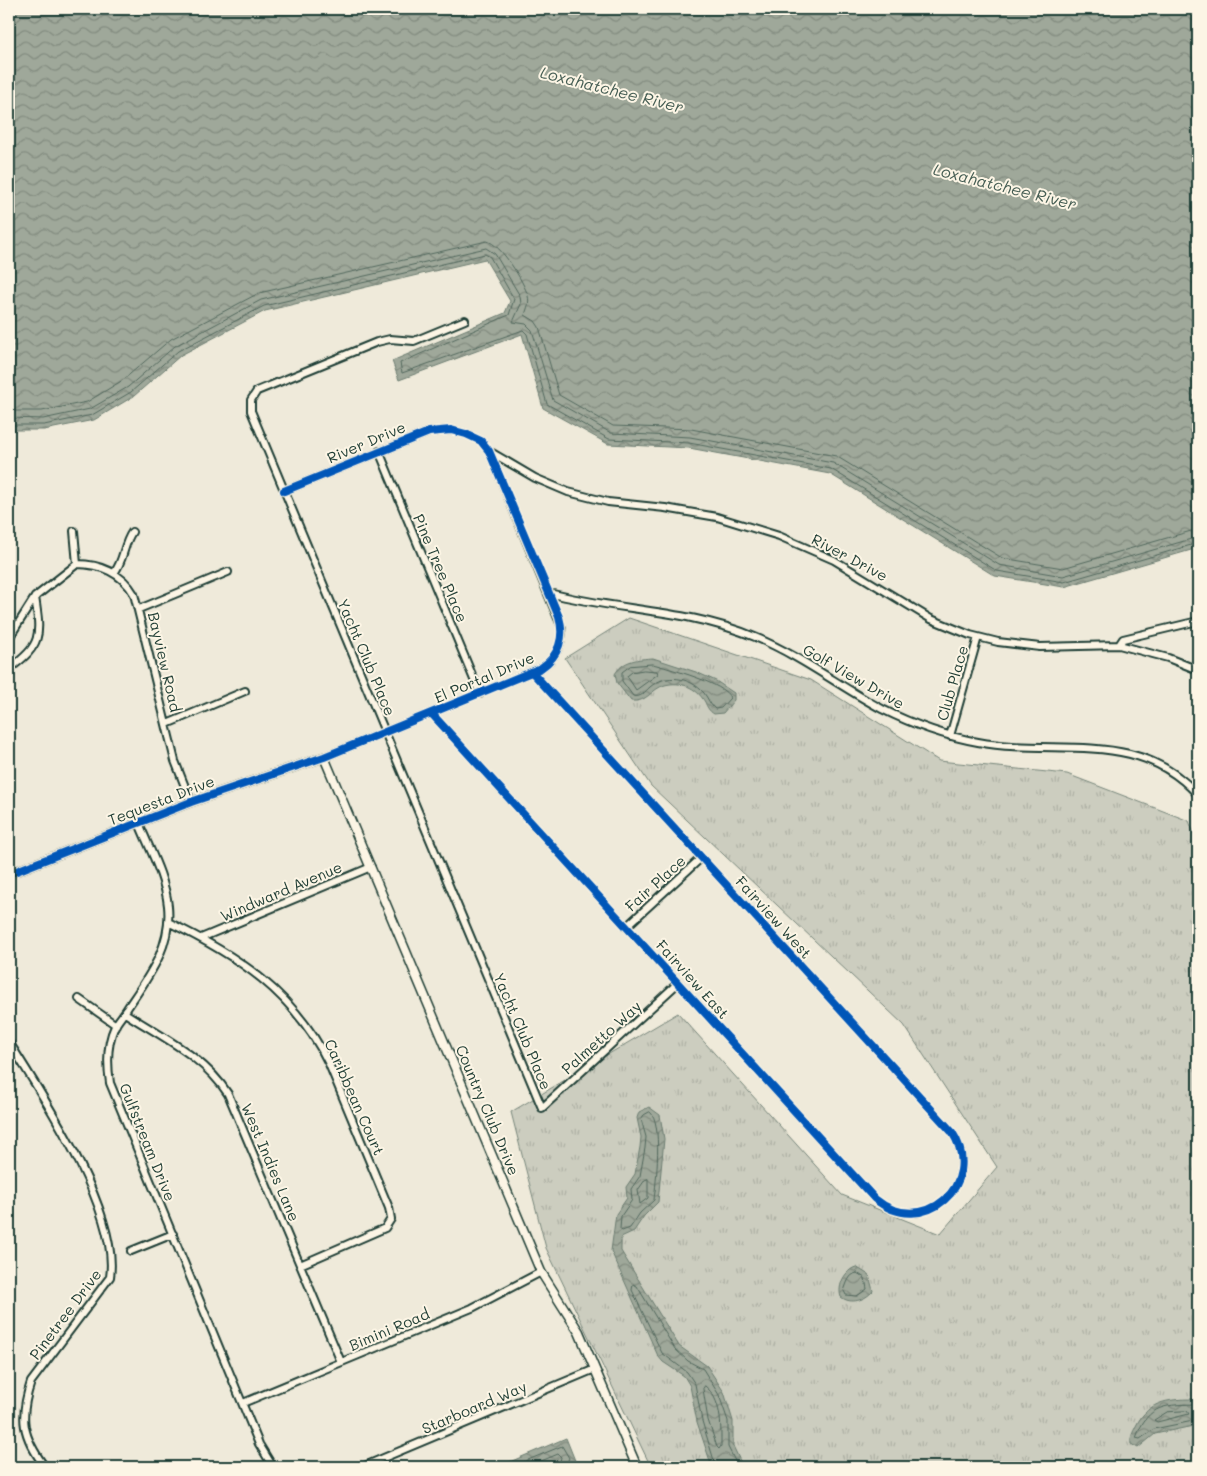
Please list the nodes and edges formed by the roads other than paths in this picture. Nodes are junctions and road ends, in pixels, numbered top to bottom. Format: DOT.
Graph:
graph roads {
  1 [pos="465,320"];
  2 [pos="379,451"];
  3 [pos="490,451"];
  4 [pos="284,490"];
  5 [pos="74,531"];
  6 [pos="132,532"];
  7 [pos="77,564"];
  8 [pos="228,572"];
  9 [pos="114,573"];
  10 [pos="549,593"];
  11 [pos="35,597"];
  12 [pos="139,609"];
  13 [pos="1198,621"];
  14 [pos="978,637"];
  15 [pos="9,638"];
  16 [pos="1119,645"];
  17 [pos="9,669"];
  18 [pos="1198,670"];
  19 [pos="532,672"];
  20 [pos="245,691"];
  21 [pos="480,694"];
  22 [pos="432,714"];
  23 [pos="167,724"];
  24 [pos="386,733"];
  25 [pos="950,736"];
  26 [pos="324,757"];
  27 [pos="1198,795"];
  28 [pos="191,802"];
  29 [pos="139,823"];
  30 [pos="701,858"];
  31 [pos="371,867"];
  32 [pos="9,874"];
  33 [pos="168,922"];
  34 [pos="626,927"];
  35 [pos="201,938"];
  36 [pos="678,984"];
  37 [pos="79,999"];
  38 [pos="125,1013"];
  39 [pos="116,1025"];
  40 [pos="9,1042"];
  41 [pos="542,1108"];
  42 [pos="951,1193"];
  43 [pos="173,1234"];
  44 [pos="131,1252"];
  45 [pos="300,1265"];
  46 [pos="541,1272"];
  47 [pos="341,1362"];
  48 [pos="595,1369"];
  49 [pos="243,1403"];
  50 [pos="45,1467"];
  51 [pos="273,1467"];
  52 [pos="362,1467"];
  53 [pos="637,1467"];
  1 -- 4 [label="street, Yacht Club Place"];
  2 -- 3 [label="street, River Drive"];
  2 -- 4 [label="street, River Drive"];
  2 -- 21 [label="street, Pine Tree Place"];
  3 -- 10 [label="street, El Portal Drive"];
  3 -- 14 [label="street, River Drive"];
  4 -- 24 [label="street, Yacht Club Place"];
  5 -- 7 [label="street"];
  6 -- 9 [label="street"];
  7 -- 9 [label="street, Bayview Road"];
  7 -- 11 [label="street"];
  8 -- 12 [label="street"];
  9 -- 12 [label="street, Bayview Road"];
  10 -- 19 [label="street, El Portal Drive"];
  10 -- 25 [label="street, Golf View Drive"];
  11 -- 15 [label="street"];
  11 -- 17 [label="street"];
  12 -- 23 [label="street, Bayview Road"];
  13 -- 16 [label="street"];
  14 -- 16 [label="street, River Drive"];
  14 -- 25 [label="street, Club Place"];
  16 -- 18 [label="street, River Drive"];
  19 -- 21 [label="street, El Portal Drive"];
  19 -- 30 [label="street, Fairview West"];
  20 -- 23 [label="street"];
  21 -- 22 [label="street, El Portal Drive"];
  22 -- 24 [label="street, El Portal Drive"];
  22 -- 34 [label="street, Fairview East"];
  23 -- 28 [label="street, Bayview Road"];
  24 -- 26 [label="street, El Portal Drive"];
  24 -- 41 [label="street, Yacht Club Place"];
  25 -- 27 [label="street, Golf View Drive"];
  26 -- 28 [label="street, Tequesta Drive"];
  26 -- 31 [label="street, Country Club Drive"];
  28 -- 29 [label="street, Tequesta Drive"];
  29 -- 32 [label="street, Tequesta Drive"];
  29 -- 33 [label="street, Gulfstream Drive"];
  30 -- 34 [label="street, Fair Place"];
  30 -- 42 [label="street, Fairview West"];
  31 -- 35 [label="street, Windward Avenue"];
  31 -- 46 [label="street, Country Club Drive"];
  33 -- 35 [label="street, Caribbean Court"];
  33 -- 38 [label="street, Gulfstream Drive"];
  34 -- 36 [label="street, Fairview East"];
  35 -- 45 [label="street, Caribbean Court"];
  36 -- 41 [label="street, Palmetto Way"];
  36 -- 42 [label="street, Fairview East"];
  37 -- 39 [label="street"];
  38 -- 39 [label="street, Gulfstream Drive"];
  38 -- 45 [label="street, West Indies Lane"];
  39 -- 43 [label="street, Gulfstream Drive"];
  40 -- 50 [label="street, Pinetree Drive"];
  43 -- 44 [label="street"];
  43 -- 49 [label="street, Gulfstream Drive"];
  45 -- 47 [label="street, West Indies Lane"];
  46 -- 47 [label="street, Bimini Road"];
  46 -- 48 [label="street, Country Club Drive"];
  47 -- 49 [label="street, Bimini Road"];
  48 -- 52 [label="street, Starboard Way"];
  48 -- 53 [label="street, Country Club Drive"];
  49 -- 51 [label="street, Gulfstream Drive"];
}
